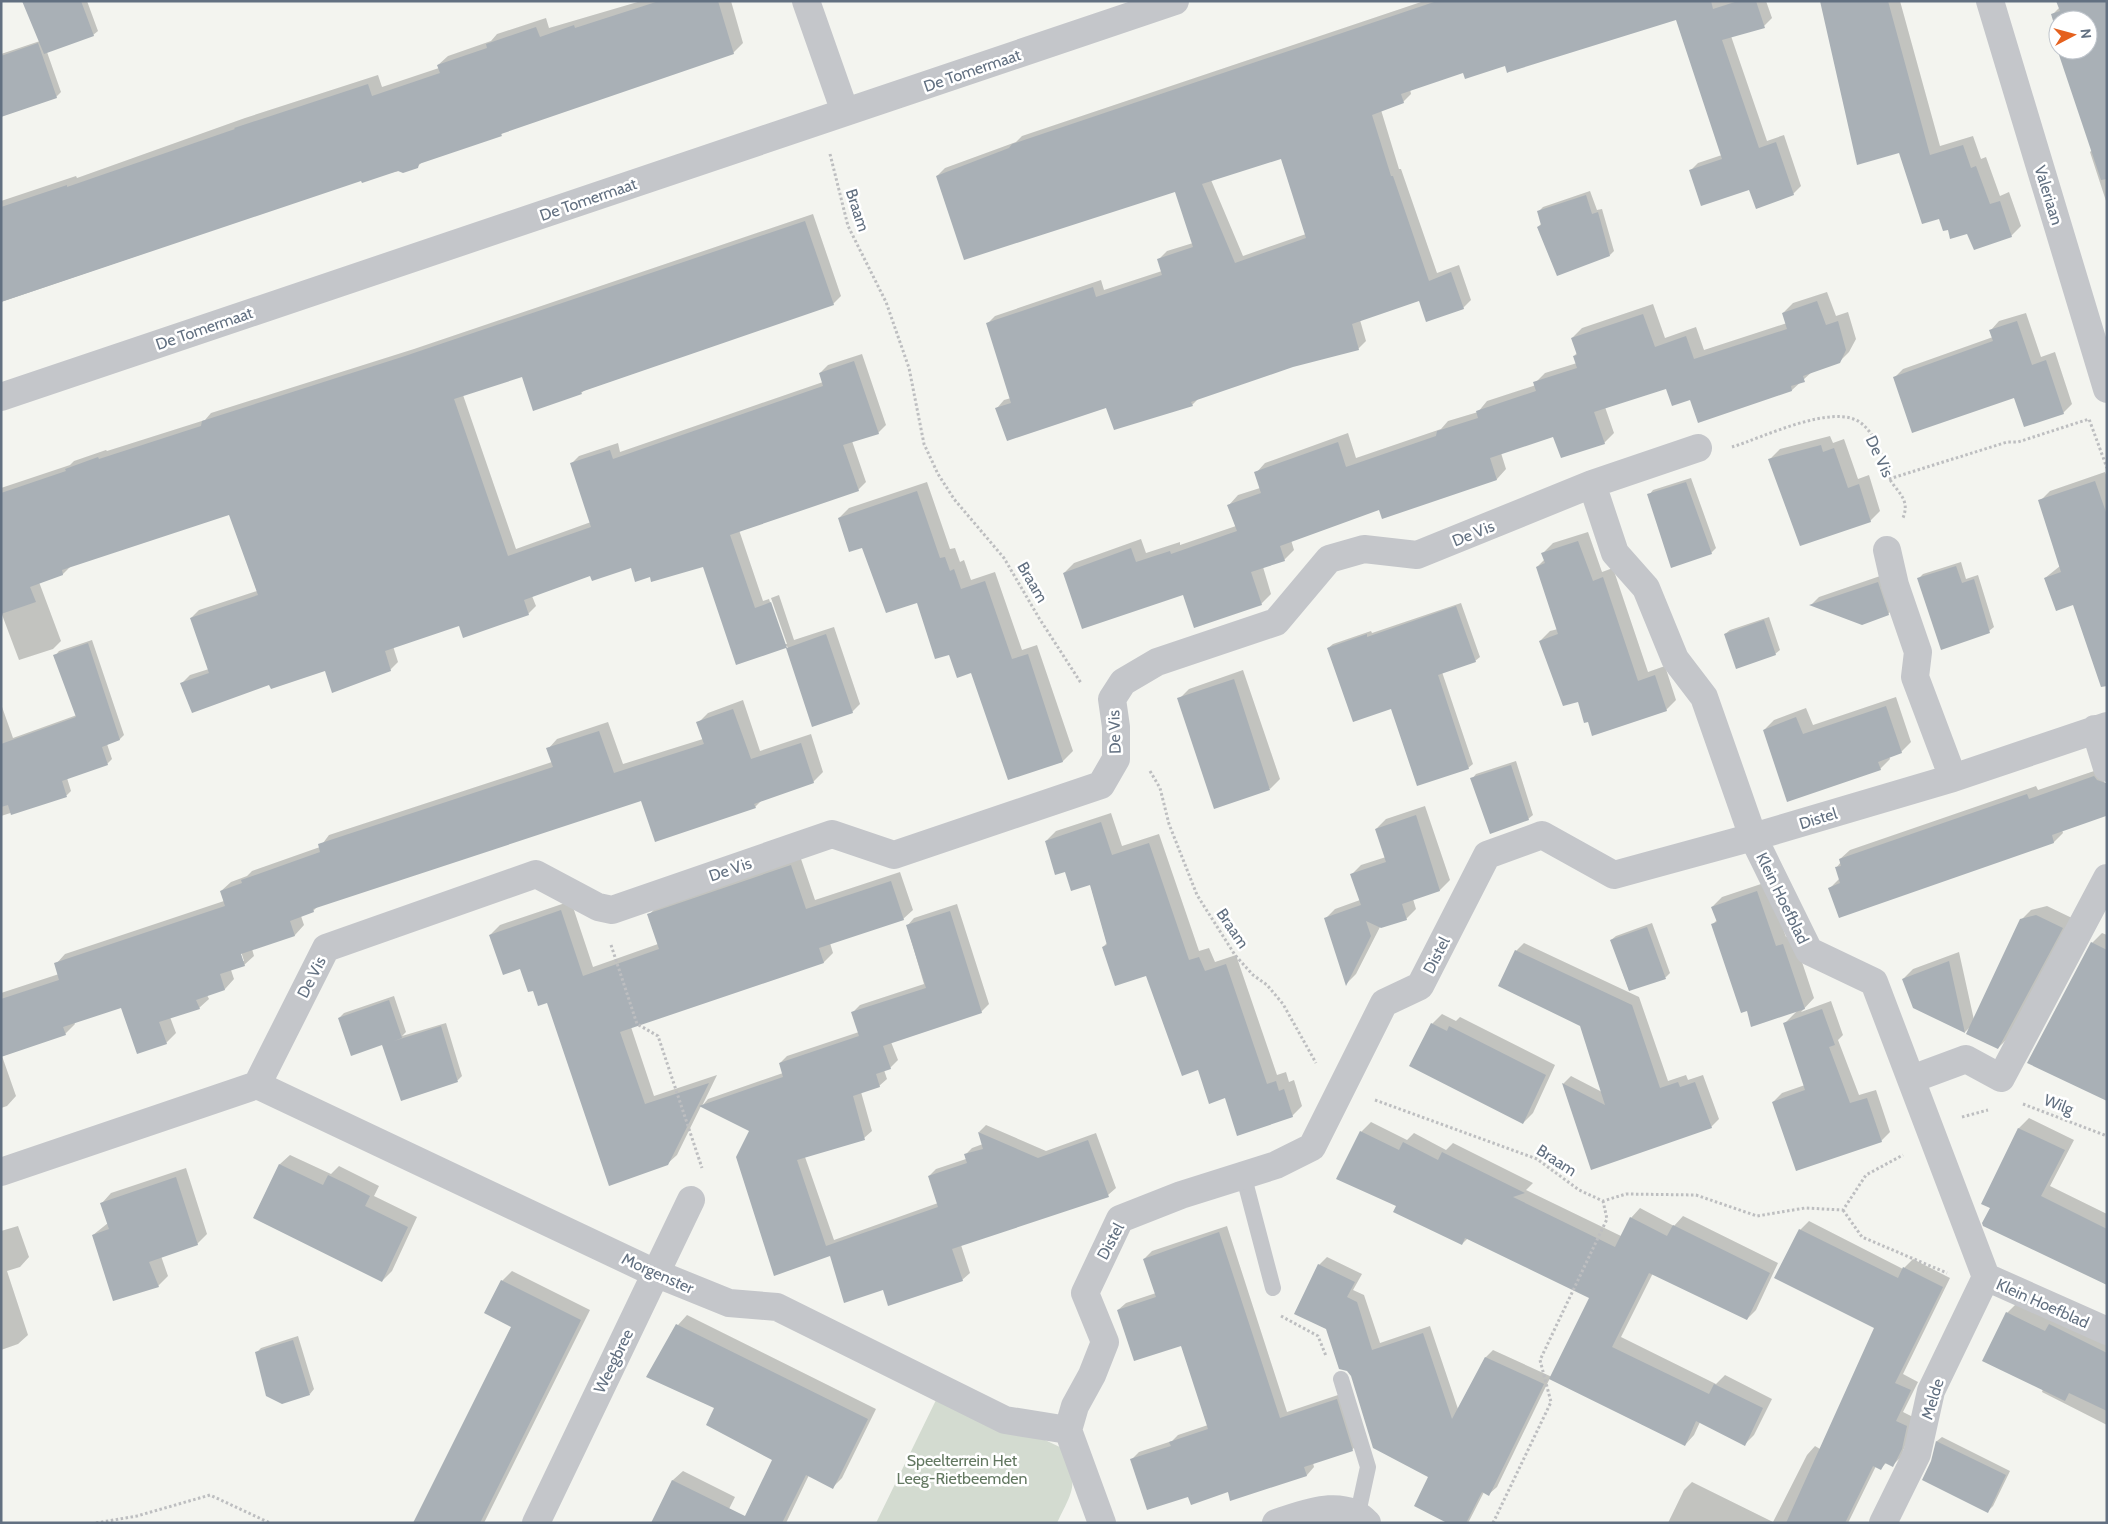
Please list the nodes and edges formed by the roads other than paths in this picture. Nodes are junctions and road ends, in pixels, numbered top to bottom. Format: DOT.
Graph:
graph roads {
  1 [pos="806,1"];
  2 [pos="1174,1"];
  3 [pos="1990,1"];
  4 [pos="833,116"];
  5 [pos="2107,389"];
  6 [pos="1,397"];
  7 [pos="1698,448"];
  8 [pos="1592,484"];
  9 [pos="1887,550"];
  10 [pos="2101,727"];
  11 [pos="2107,768"];
  12 [pos="1953,778"];
  13 [pos="1753,837"];
  14 [pos="2107,878"];
  15 [pos="1912,1078"];
  16 [pos="257,1085"];
  17 [pos="1,1172"];
  18 [pos="1243,1174"];
  19 [pos="691,1200"];
  20 [pos="655,1273"];
  21 [pos="1986,1277"];
  22 [pos="1273,1288"];
  23 [pos="2107,1332"];
  24 [pos="1341,1379"];
  25 [pos="1068,1430"];
  26 [pos="1363,1518"];
  27 [pos="1101,1522"];
  28 [pos="536,1523"];
  29 [pos="1276,1523"];
  30 [pos="1883,1523"];
  1 -- 4 [label="street"];
  2 -- 4 [label="street, De Tomermaat"];
  3 -- 5 [label="street, Valeriaan"];
  4 -- 6 [label="street, De Tomermaat"];
  7 -- 8 [label="street, De Vis"];
  8 -- 13 [label="street, Klein Hoefblad"];
  8 -- 16 [label="street, De Vis"];
  9 -- 12 [label="street"];
  10 -- 11 [label="street"];
  10 -- 12 [label="street, Distel"];
  12 -- 13 [label="street, Distel"];
  13 -- 15 [label="street, Klein Hoefblad"];
  13 -- 18 [label="street, Distel"];
  14 -- 15 [label="street"];
  15 -- 21 [label="street, Klein Hoefblad"];
  16 -- 17 [label="street"];
  16 -- 20 [label="street, Morgenster"];
  18 -- 22 [label="lane"];
  18 -- 25 [label="street, Distel"];
  19 -- 20 [label="street, Weegbree"];
  20 -- 25 [label="street, Morgenster"];
  20 -- 28 [label="street, Weegbree"];
  21 -- 23 [label="street, Klein Hoefblad"];
  21 -- 30 [label="street, Melde"];
  24 -- 26 [label="lane"];
  25 -- 27 [label="street"];
  26 -- 29 [label="street"];
}
